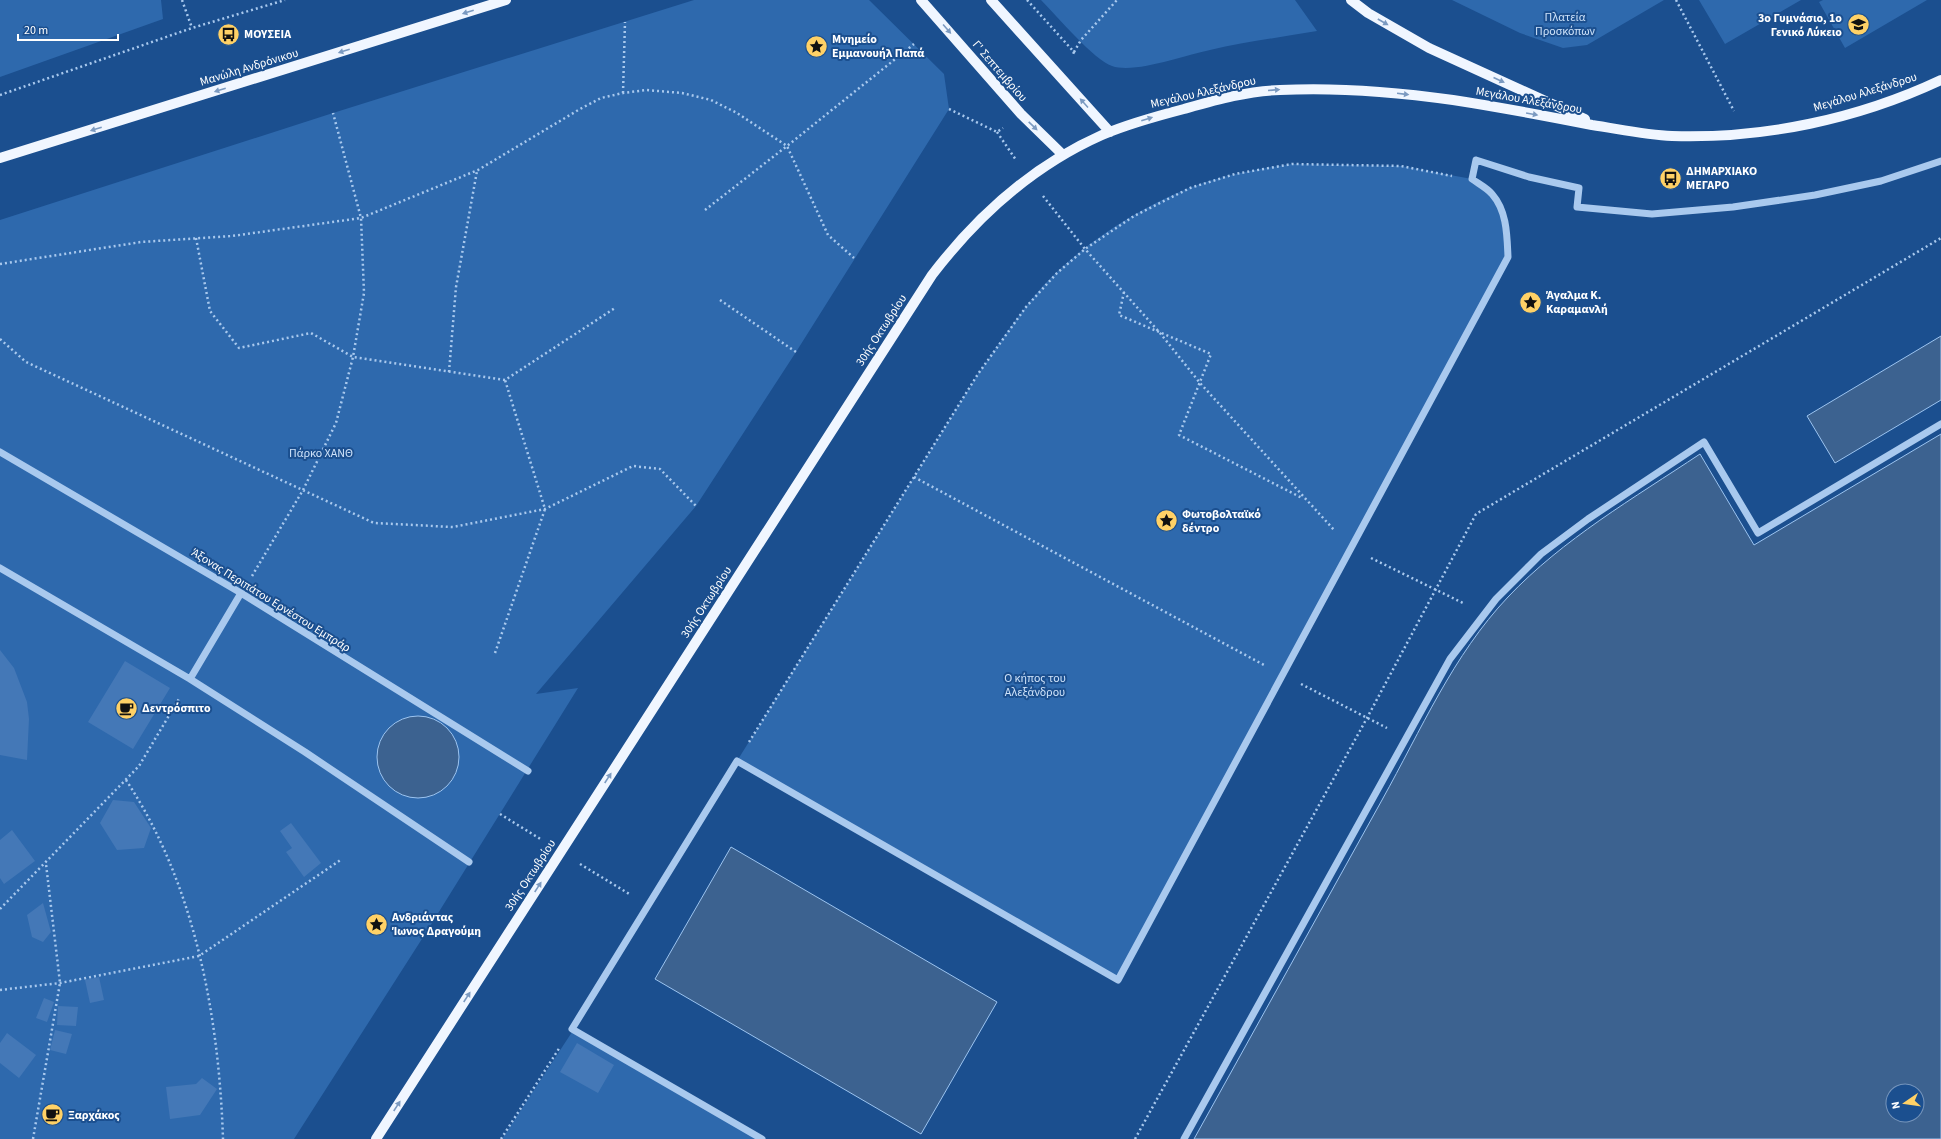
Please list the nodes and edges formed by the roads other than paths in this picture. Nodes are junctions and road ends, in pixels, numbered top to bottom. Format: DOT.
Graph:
graph roads {
  1 [pos="506,0"];
  2 [pos="921,0"];
  3 [pos="991,0"];
  4 [pos="1351,0"];
  5 [pos="1941,80"];
  6 [pos="1602,126"];
  7 [pos="1110,132"];
  8 [pos="1062,155"];
  9 [pos="0,158"];
  10 [pos="1941,161"];
  11 [pos="1941,424"];
  12 [pos="0,452"];
  13 [pos="0,568"];
  14 [pos="241,594"];
  15 [pos="190,679"];
  16 [pos="528,771"];
  17 [pos="470,862"];
  18 [pos="376,1139"];
  19 [pos="762,1139"];
  20 [pos="1184,1139"];
  1 -- 9 [label="main road, Μανώλη Ανδρόνικου, one-way"];
  2 -- 8 [label="main road, Γ' Σεπτεμβρίου, one-way"];
  7 -- 3 [label="main road, one-way"];
  4 -- 6 [label="main road, one-way"];
  5 -- 6 [label="main road, Μεγάλου Αλεξάνδρου"];
  7 -- 6 [label="main road, Μεγάλου Αλεξάνδρου, one-way"];
  7 -- 8 [label="main road, 30ής Οκτωβρίου"];
  18 -- 8 [label="main road, 30ής Οκτωβρίου, one-way"];
  10 -- 19 [label="street"];
  11 -- 20 [label="street"];
  12 -- 14 [label="street, Άξονας Περιπάτου Ερνέστου Εμπράρ"];
  13 -- 15 [label="street"];
  14 -- 15 [label="street"];
  14 -- 16 [label="street, Άξονας Περιπάτου Ερνέστου Εμπράρ"];
  15 -- 17 [label="street"];
}
